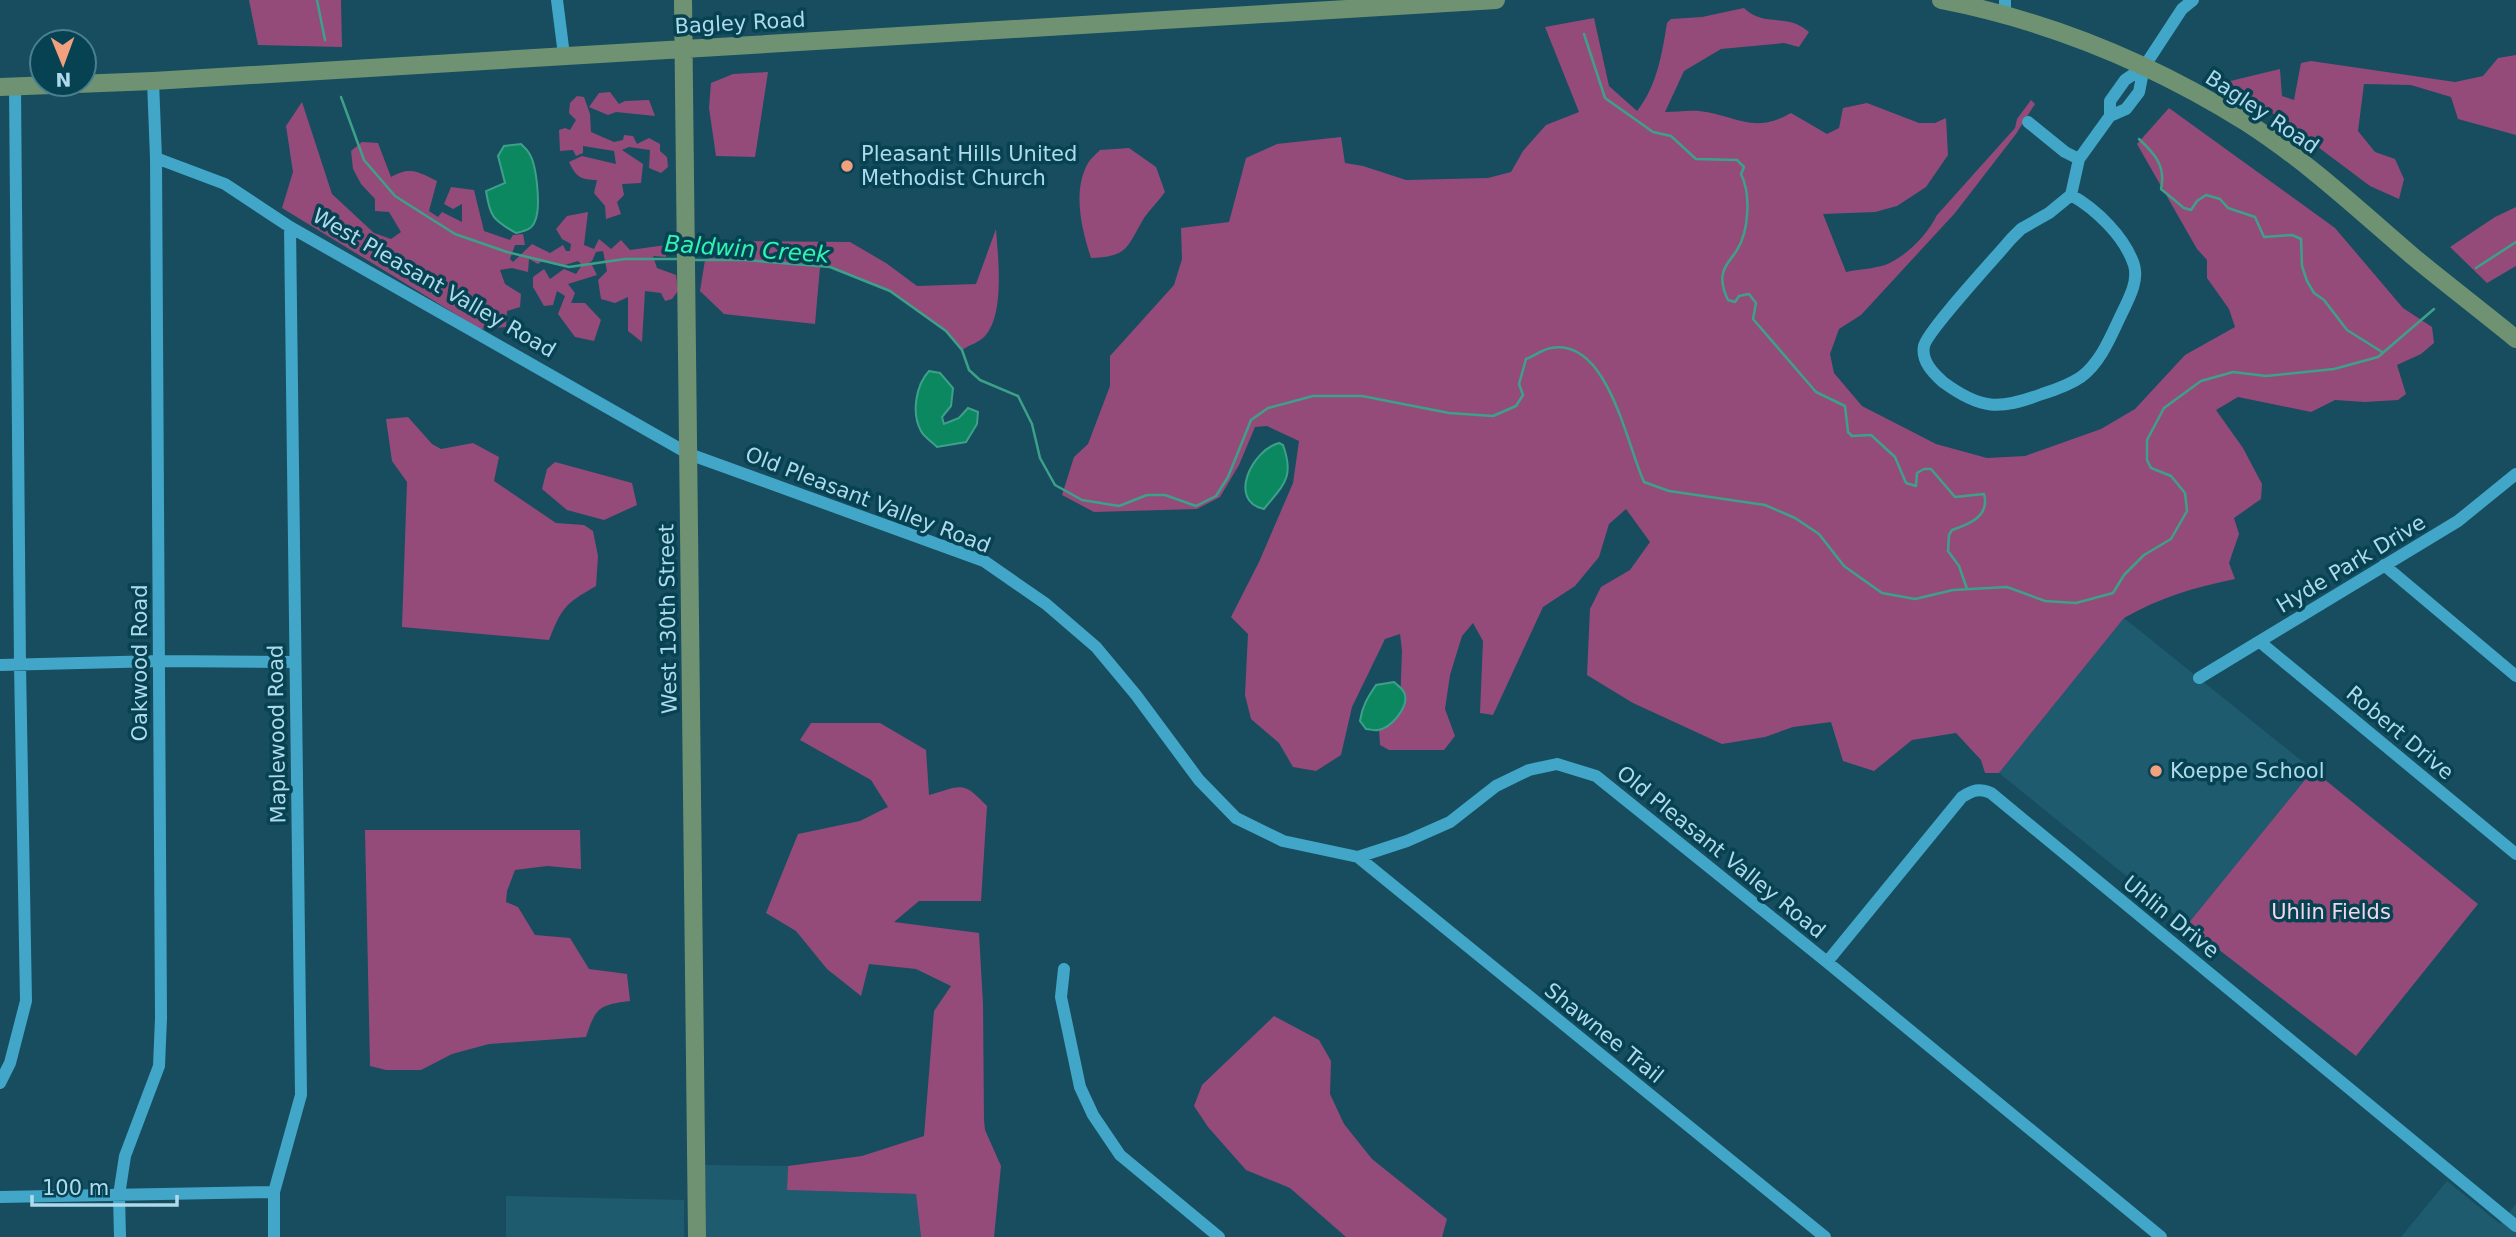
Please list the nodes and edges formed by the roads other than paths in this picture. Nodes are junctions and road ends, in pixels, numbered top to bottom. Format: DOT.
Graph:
graph roads {
  1 [pos="557,0"];
  2 [pos="683,0"];
  3 [pos="1496,0"];
  4 [pos="1941,0"];
  5 [pos="2193,0"];
  6 [pos="2005,7"];
  7 [pos="684,49"];
  8 [pos="564,55"];
  9 [pos="2144,67"];
  10 [pos="153,81"];
  11 [pos="7,87"];
  12 [pos="2028,122"];
  13 [pos="156,158"];
  14 [pos="2079,159"];
  15 [pos="2071,195"];
  16 [pos="290,227"];
  17 [pos="2516,339"];
  18 [pos="688,454"];
  19 [pos="2516,474"];
  20 [pos="2384,565"];
  21 [pos="2260,642"];
  22 [pos="159,661"];
  23 [pos="295,662"];
  24 [pos="0,665"];
  25 [pos="20,665"];
  26 [pos="2516,676"];
  27 [pos="2199,678"];
  28 [pos="2516,854"];
  29 [pos="1358,857"];
  30 [pos="1827,961"];
  31 [pos="1064,969"];
  32 [pos="0,1083"];
  33 [pos="274,1192"];
  34 [pos="119,1195"];
  35 [pos="0,1197"];
  36 [pos="2516,1226"];
  37 [pos="120,1237"];
  38 [pos="274,1237"];
  39 [pos="697,1237"];
  40 [pos="1219,1237"];
  41 [pos="1825,1237"];
  42 [pos="2161,1237"];
  1 -- 8 [label="street"];
  2 -- 7 [label="main road, West 130th Street"];
  3 -- 7 [label="main road, Bagley Road"];
  4 -- 6 [label="main road, Bagley Road"];
  5 -- 9 [label="street"];
  6 -- 9 [label="main road, Bagley Road"];
  7 -- 8 [label="main road, Bagley Road"];
  7 -- 18 [label="main road, West 130th Street"];
  8 -- 10 [label="main road, Bagley Road"];
  9 -- 14 [label="street"];
  9 -- 17 [label="main road, Bagley Road"];
  10 -- 11 [label="main road"];
  10 -- 13 [label="street, Oakwood Road"];
  11 -- 25 [label="street"];
  12 -- 14 [label="street"];
  13 -- 16 [label="street, West Pleasant Valley Road"];
  13 -- 22 [label="street, Oakwood Road"];
  14 -- 15 [label="street"];
  15 -- 15 [label="street"];
  16 -- 18 [label="street, West Pleasant Valley Road"];
  16 -- 23 [label="street, Maplewood Road"];
  18 -- 29 [label="street, Old Pleasant Valley Road"];
  18 -- 39 [label="main road, West 130th Street"];
  19 -- 20 [label="street, Hyde Park Drive"];
  20 -- 21 [label="street, Hyde Park Drive"];
  20 -- 26 [label="street"];
  21 -- 27 [label="street, Hyde Park Drive"];
  21 -- 28 [label="street, Robert Drive"];
  22 -- 23 [label="street"];
  22 -- 25 [label="street"];
  22 -- 34 [label="street, Oakwood Road"];
  23 -- 33 [label="street, Maplewood Road"];
  24 -- 25 [label="street"];
  25 -- 32 [label="street"];
  29 -- 30 [label="street, Old Pleasant Valley Road"];
  29 -- 41 [label="street, Shawnee Trail"];
  30 -- 36 [label="street, Uhlin Drive"];
  30 -- 42 [label="street, Old Pleasant Valley Road"];
  31 -- 40 [label="street"];
  33 -- 34 [label="street"];
  33 -- 38 [label="street, Maplewood Road"];
  34 -- 35 [label="street"];
  34 -- 37 [label="street, Oakwood Road"];
}
